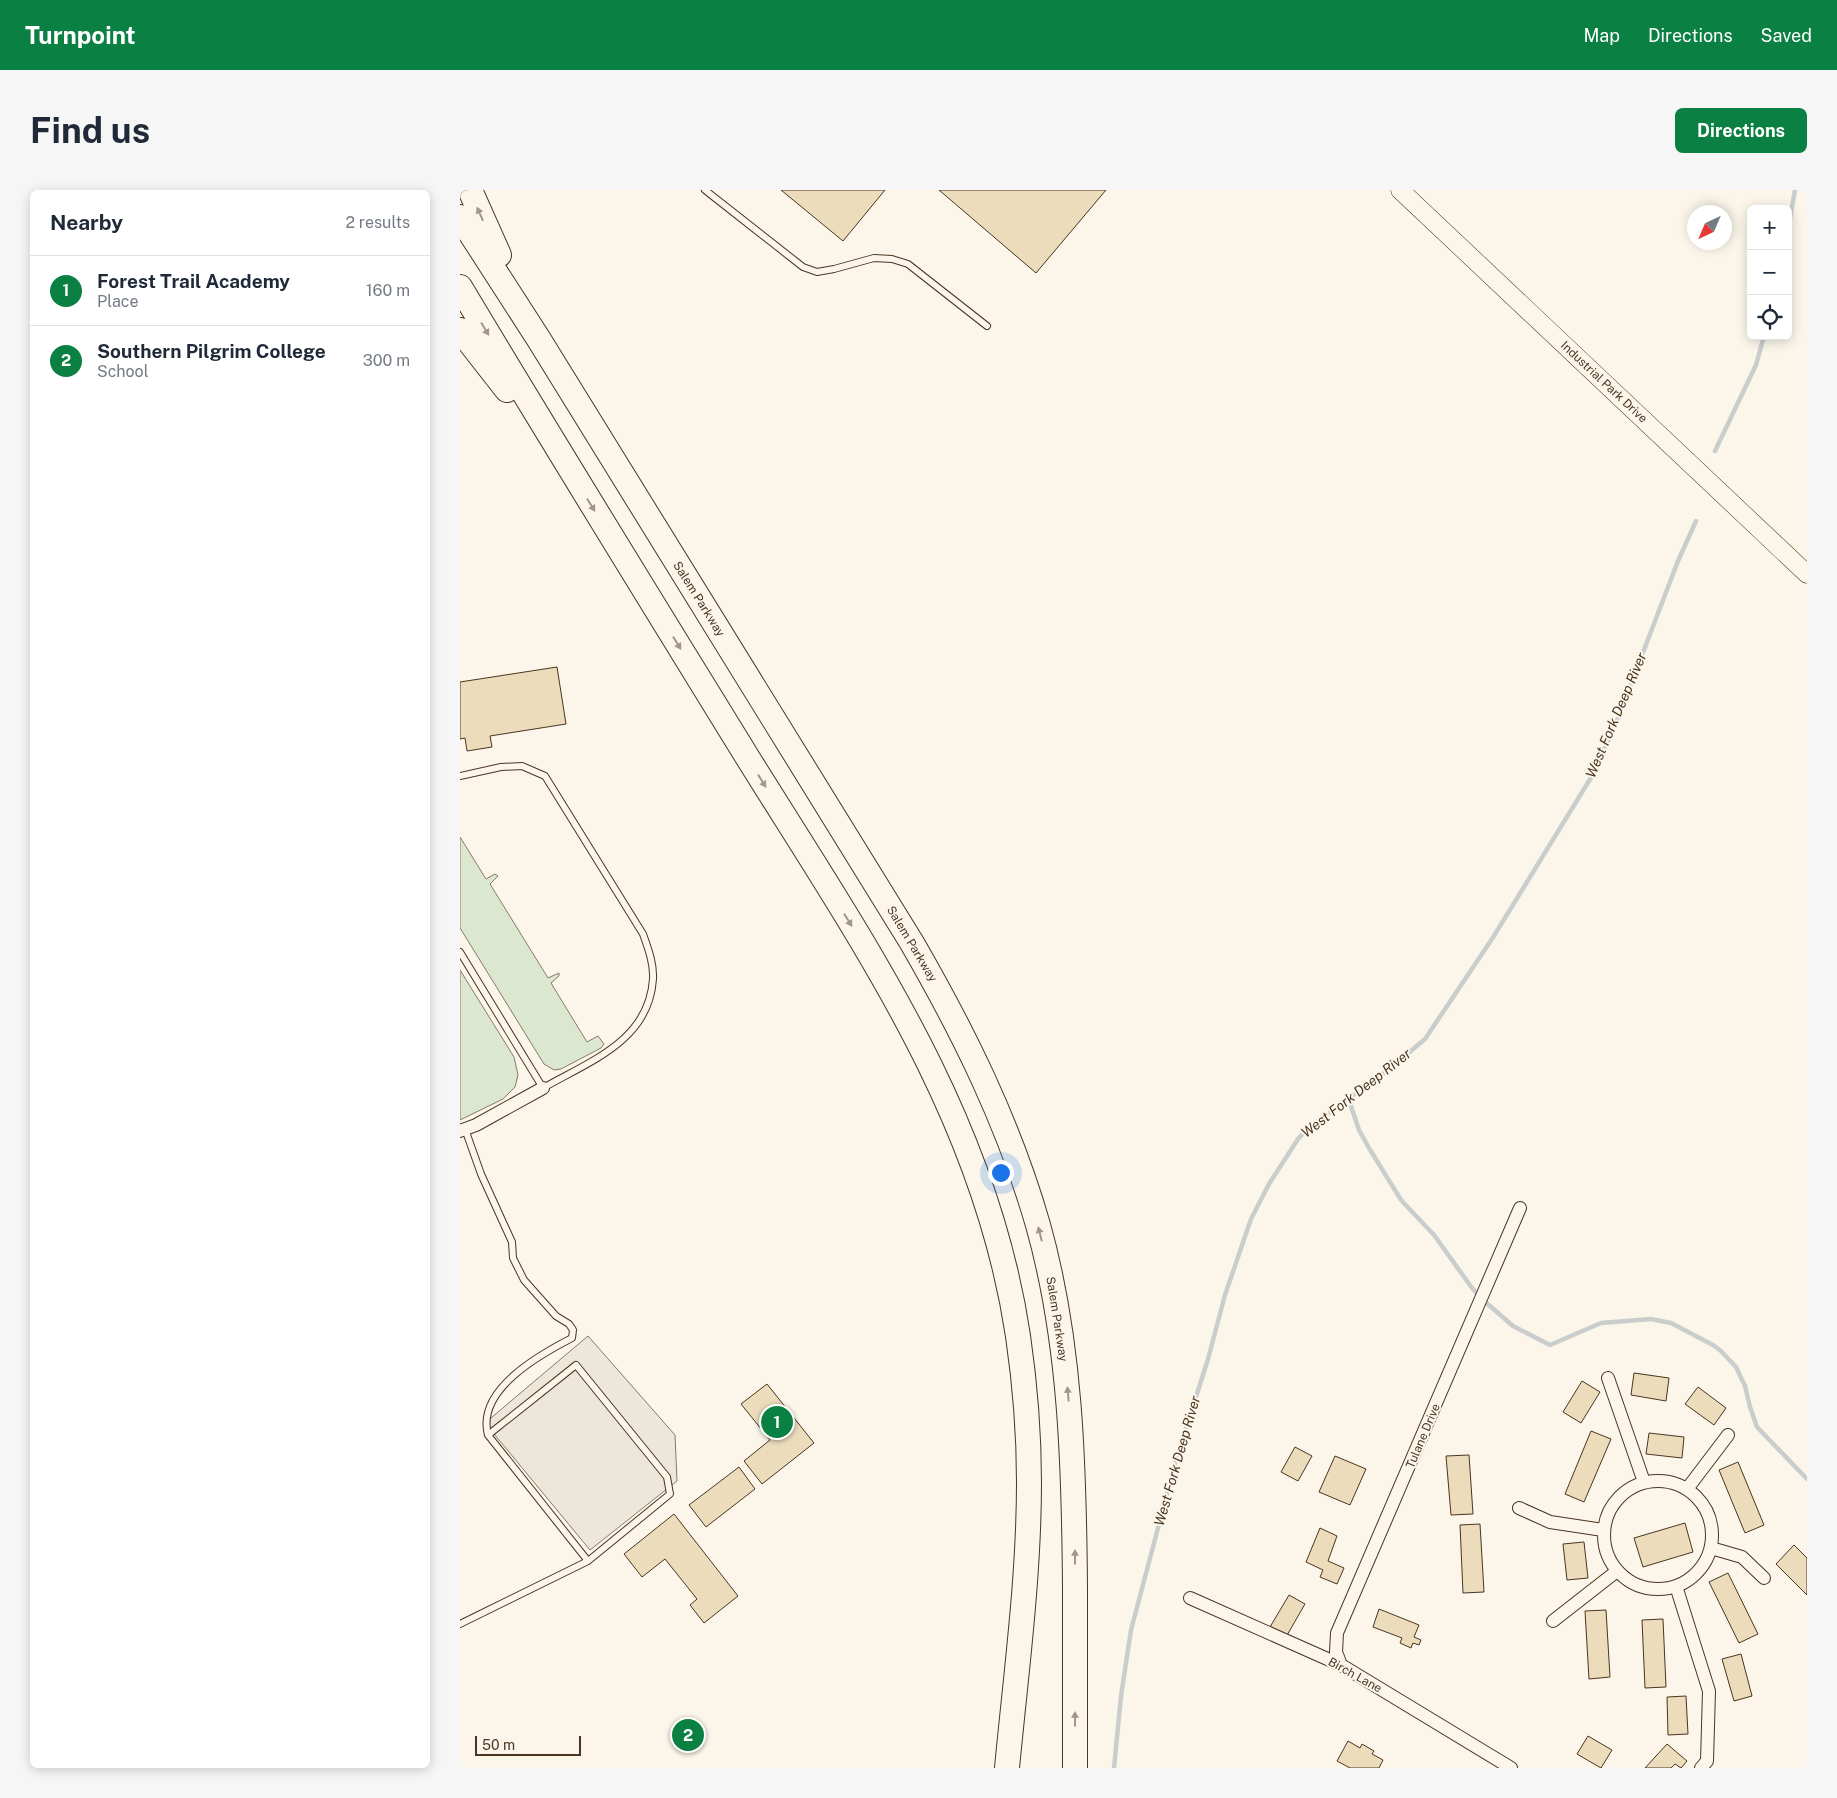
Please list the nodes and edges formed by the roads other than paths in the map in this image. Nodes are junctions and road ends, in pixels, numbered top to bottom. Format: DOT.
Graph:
graph roads {
  1 [pos="470,190"];
  2 [pos="705,190"];
  3 [pos="1400,190"];
  4 [pos="460,217"];
  5 [pos="460,287"];
  6 [pos="987,326"];
  7 [pos="460,330"];
  8 [pos="538,338"];
  9 [pos="566,464"];
  10 [pos="1807,574"];
  11 [pos="460,776"];
  12 [pos="460,952"];
  13 [pos="543,1088"];
  14 [pos="463,1130"];
  15 [pos="1520,1208"];
  16 [pos="1608,1378"];
  17 [pos="488,1435"];
  18 [pos="1728,1436"];
  19 [pos="1644,1482"];
  20 [pos="1687,1489"];
  21 [pos="1518,1508"];
  22 [pos="1603,1530"];
  23 [pos="1710,1548"];
  24 [pos="588,1562"];
  25 [pos="1617,1571"];
  26 [pos="1764,1578"];
  27 [pos="1676,1586"];
  28 [pos="1190,1598"];
  29 [pos="1554,1621"];
  30 [pos="460,1624"];
  31 [pos="1341,1665"];
  32 [pos="1007,1768"];
  33 [pos="1075,1768"];
  34 [pos="1511,1768"];
  35 [pos="1701,1768"];
  8 -- 1 [label="highway, one-way"];
  2 -- 6 [label="lane"];
  3 -- 10 [label="street, Industrial Park Drive"];
  4 -- 8 [label="highway, Salem Parkway"];
  5 -- 9 [label="highway, one-way"];
  7 -- 9 [label="highway"];
  33 -- 8 [label="highway, Salem Parkway, one-way"];
  9 -- 32 [label="highway, one-way"];
  11 -- 13 [label="lane"];
  12 -- 13 [label="lane"];
  13 -- 14 [label="street"];
  14 -- 17 [label="lane"];
  15 -- 31 [label="street, Tulane Drive"];
  16 -- 19 [label="street"];
  17 -- 24 [label="lane"];
  17 -- 24 [label="lane"];
  18 -- 20 [label="street"];
  19 -- 20 [label="street"];
  19 -- 22 [label="street"];
  20 -- 23 [label="street"];
  21 -- 22 [label="street"];
  22 -- 25 [label="street"];
  23 -- 26 [label="street"];
  23 -- 27 [label="street"];
  24 -- 30 [label="lane"];
  25 -- 27 [label="street"];
  25 -- 29 [label="street"];
  27 -- 35 [label="street"];
  28 -- 31 [label="street, Birch Lane"];
  31 -- 34 [label="street, Birch Lane"];
}
